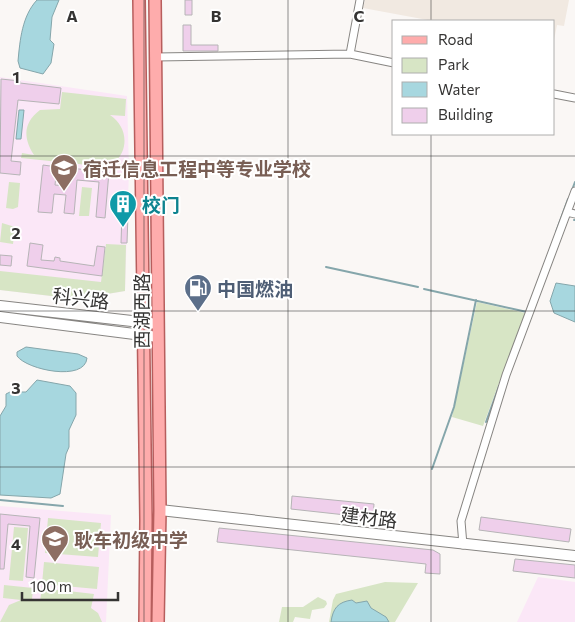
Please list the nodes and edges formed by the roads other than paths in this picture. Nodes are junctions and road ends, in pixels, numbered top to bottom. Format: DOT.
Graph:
graph roads {
  1 [pos="139,0"];
  2 [pos="155,0"];
  3 [pos="360,0"];
  4 [pos="350,54"];
  5 [pos="156,57"];
  6 [pos="392,63"];
  7 [pos="555,94"];
  8 [pos="575,98"];
  9 [pos="575,192"];
  10 [pos="567,212"];
  11 [pos="575,214"];
  12 [pos="0,306"];
  13 [pos="0,317"];
  14 [pos="143,323"];
  15 [pos="158,324"];
  16 [pos="142,336"];
  17 [pos="158,337"];
  18 [pos="160,510"];
  19 [pos="463,545"];
  20 [pos="575,556"];
  21 [pos="145,622"];
  22 [pos="158,622"];
  1 -- 14 [label="main road, 西湖西路"];
  2 -- 5 [label="main road, 西湖西路"];
  3 -- 4 [label="street"];
  4 -- 5 [label="street"];
  4 -- 6 [label="street"];
  5 -- 15 [label="main road, 西湖西路"];
  7 -- 8 [label="street"];
  9 -- 10 [label="street"];
  10 -- 11 [label="street"];
  10 -- 19 [label="street"];
  12 -- 14 [label="street, 科兴路"];
  13 -- 16 [label="street, 科兴路"];
  14 -- 15 [label="street, 科兴路"];
  14 -- 16 [label="main road, 西湖西路"];
  15 -- 17 [label="main road, 西湖西路"];
  16 -- 17 [label="street, 科兴路"];
  16 -- 21 [label="main road, 西湖西路"];
  17 -- 18 [label="main road, 西湖西路"];
  18 -- 19 [label="street, 建材路"];
  18 -- 22 [label="main road, 西湖西路"];
  19 -- 20 [label="street, 建材路"];
}
